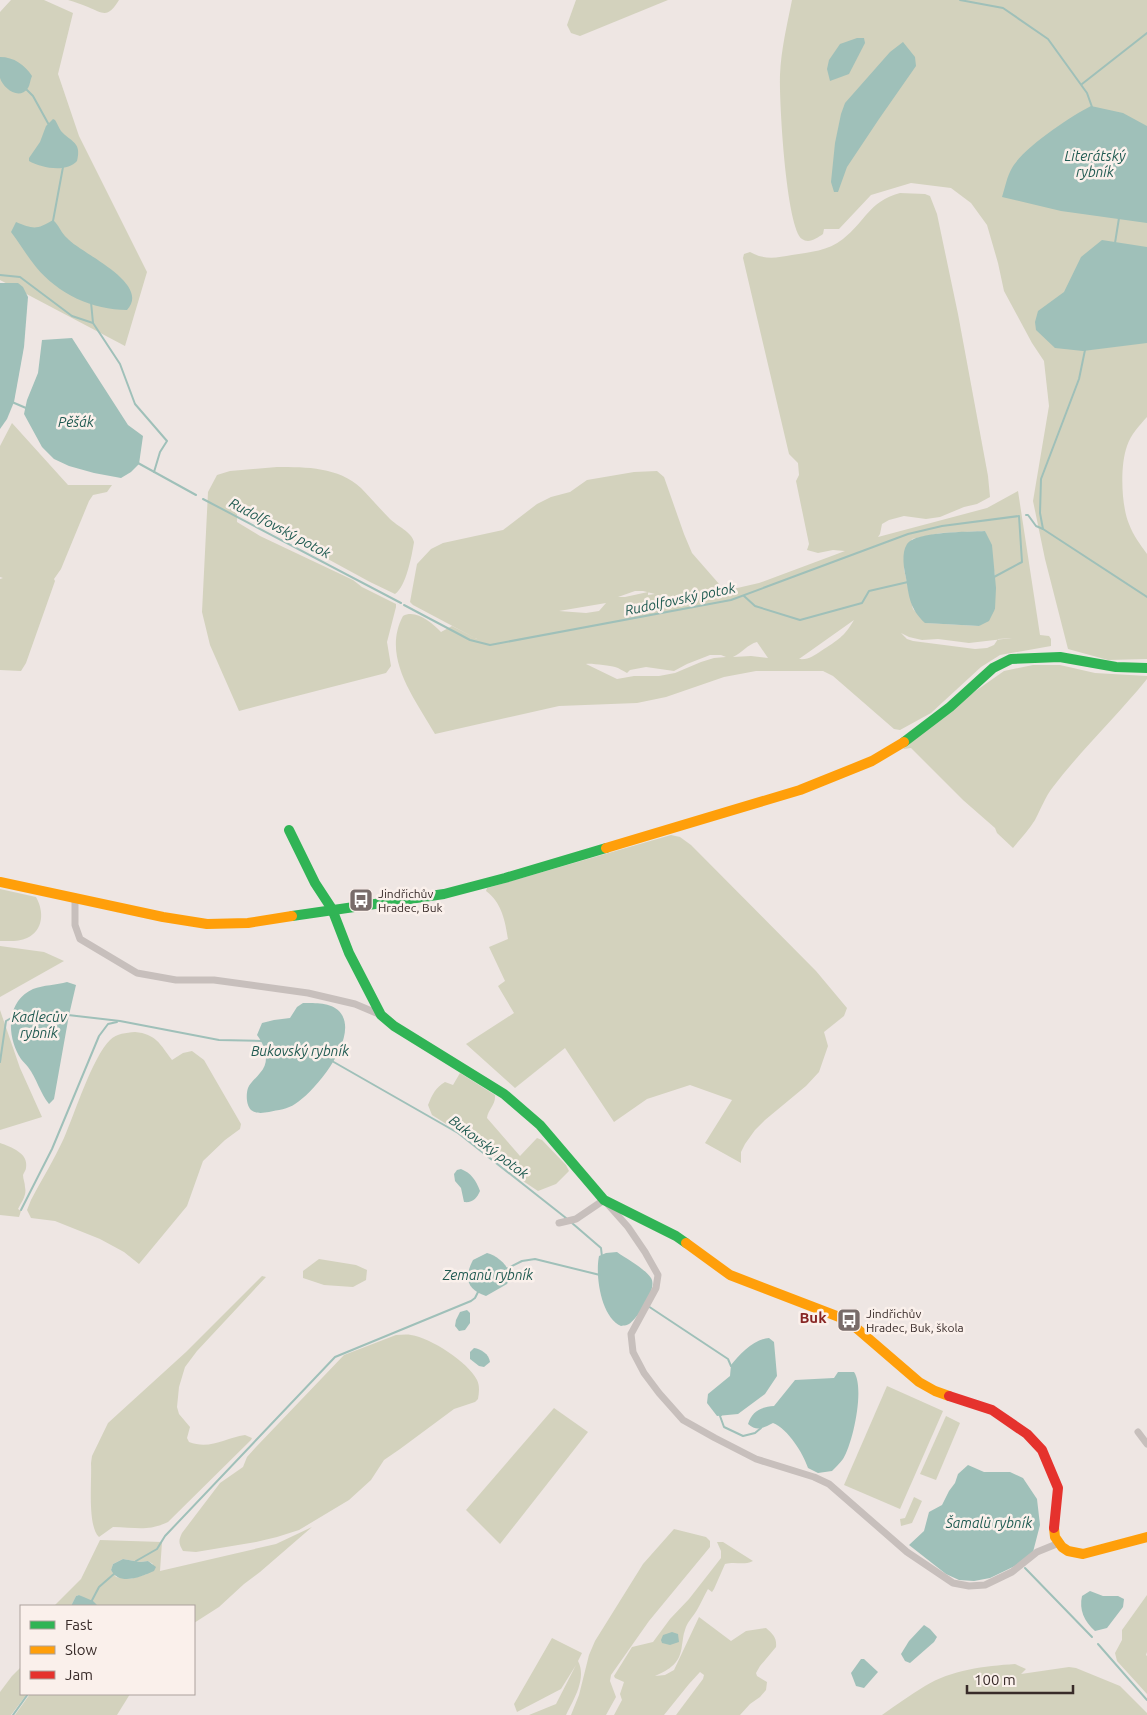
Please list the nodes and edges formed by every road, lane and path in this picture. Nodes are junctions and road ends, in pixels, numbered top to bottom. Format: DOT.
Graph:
graph roads {
  1 [pos="1147,668"];
  2 [pos="290,830"];
  3 [pos="0,882"];
  4 [pos="75,898"];
  5 [pos="332,908"];
  6 [pos="381,1015"];
  7 [pos="604,1200"];
  8 [pos="562,1222"];
  9 [pos="1138,1432"];
  10 [pos="1147,1444"];
  11 [pos="1147,1537"];
  12 [pos="1059,1543"];
  1 -- 5 [label="street"];
  2 -- 5 [label="street"];
  3 -- 4 [label="street"];
  4 -- 5 [label="street"];
  4 -- 6 [label="street"];
  5 -- 6 [label="street"];
  6 -- 7 [label="street"];
  7 -- 8 [label="street"];
  7 -- 12 [label="street"];
  7 -- 12 [label="street"];
  9 -- 10 [label="street"];
  11 -- 12 [label="street"];
}
